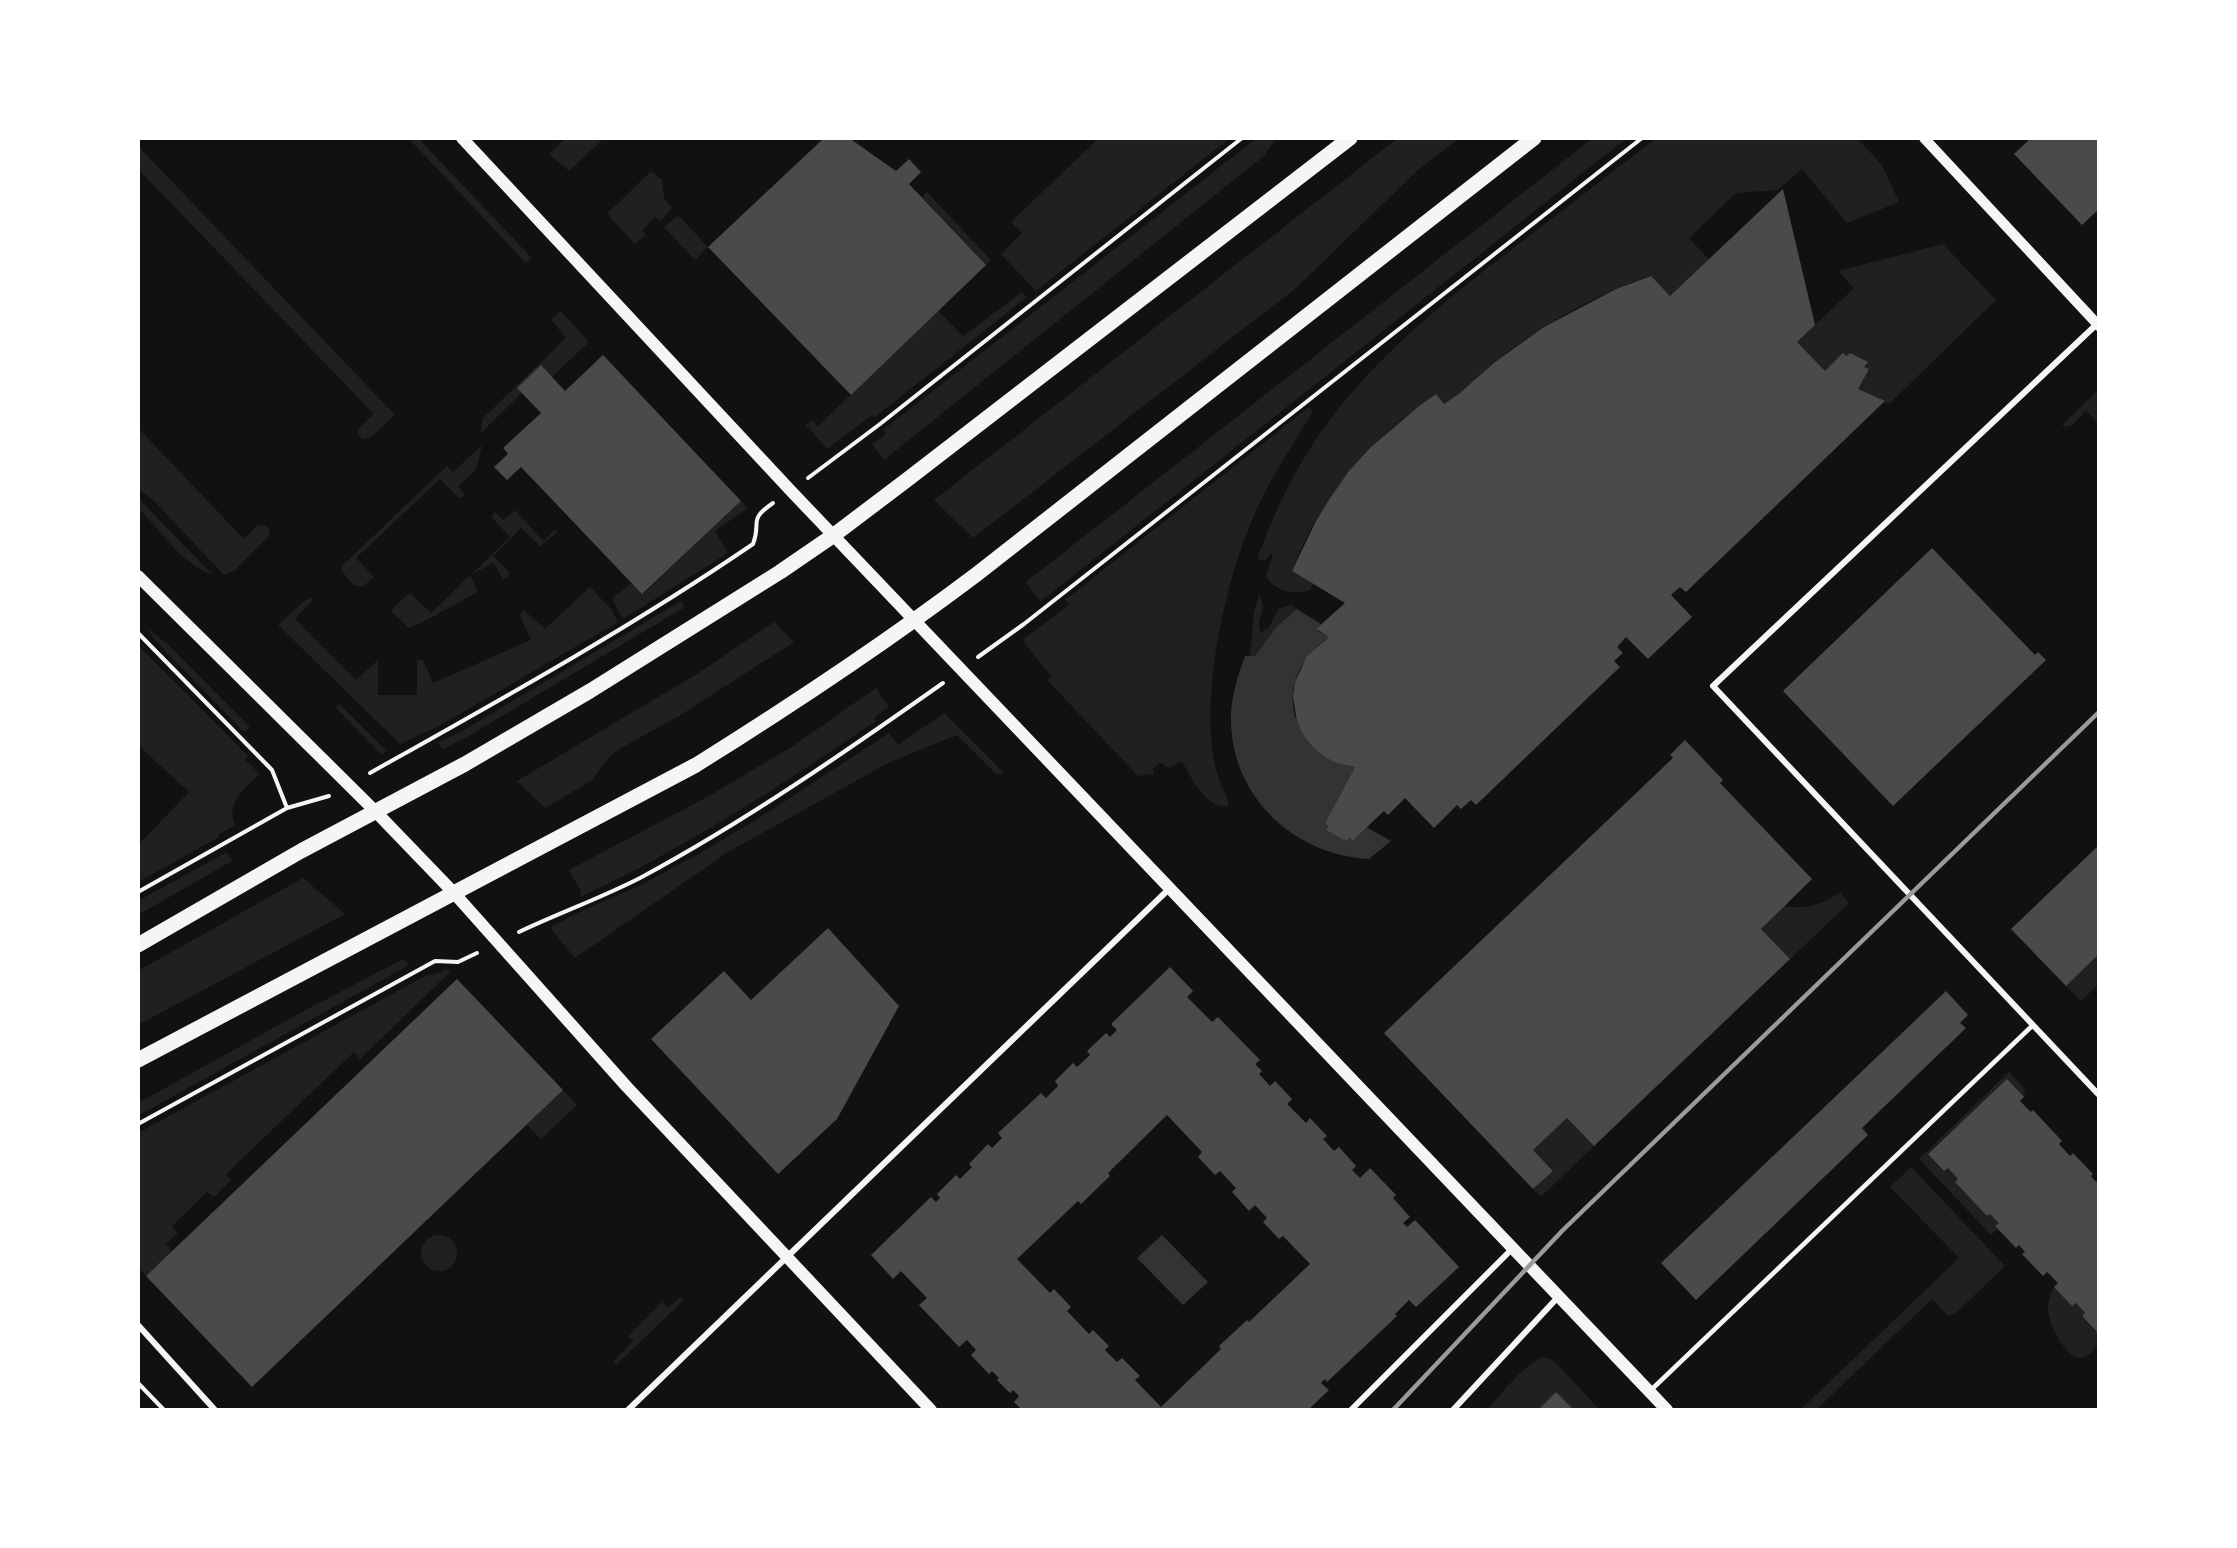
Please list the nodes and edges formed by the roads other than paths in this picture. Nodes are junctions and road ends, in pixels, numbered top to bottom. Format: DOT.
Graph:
graph roads {
  1 [pos="462,138"];
  2 [pos="1350,138"];
  3 [pos="1534,138"];
  4 [pos="1924,138"];
  5 [pos="2098,325"];
  6 [pos="834,535"];
  7 [pos="138,576"];
  8 [pos="915,620"];
  9 [pos="376,812"];
  10 [pos="1171,888"];
  11 [pos="454,893"];
  12 [pos="138,945"];
  13 [pos="2033,1025"];
  14 [pos="138,1060"];
  15 [pos="2099,1095"];
  16 [pos="1514,1247"];
  17 [pos="788,1257"];
  18 [pos="1560,1296"];
  19 [pos="138,1325"];
  20 [pos="1650,1391"];
  21 [pos="215,1410"];
  22 [pos="628,1410"];
  23 [pos="931,1410"];
  24 [pos="1352,1410"];
  25 [pos="1453,1410"];
  26 [pos="1667,1410"];
  1 -- 6 [label="main road"];
  2 -- 6 [label="main road"];
  3 -- 8 [label="main road"];
  4 -- 5 [label="street"];
  5 -- 13 [label="street"];
  6 -- 8 [label="main road"];
  6 -- 9 [label="main road"];
  7 -- 9 [label="main road"];
  8 -- 10 [label="main road"];
  8 -- 11 [label="main road"];
  9 -- 11 [label="main road"];
  9 -- 12 [label="main road"];
  10 -- 16 [label="main road"];
  10 -- 17 [label="street"];
  11 -- 14 [label="main road"];
  11 -- 17 [label="main road"];
  13 -- 15 [label="street"];
  13 -- 20 [label="lane"];
  16 -- 18 [label="main road"];
  16 -- 24 [label="street"];
  17 -- 22 [label="street"];
  17 -- 23 [label="main road"];
  18 -- 20 [label="main road"];
  18 -- 25 [label="street"];
  19 -- 21 [label="street"];
  20 -- 26 [label="main road"];
}
